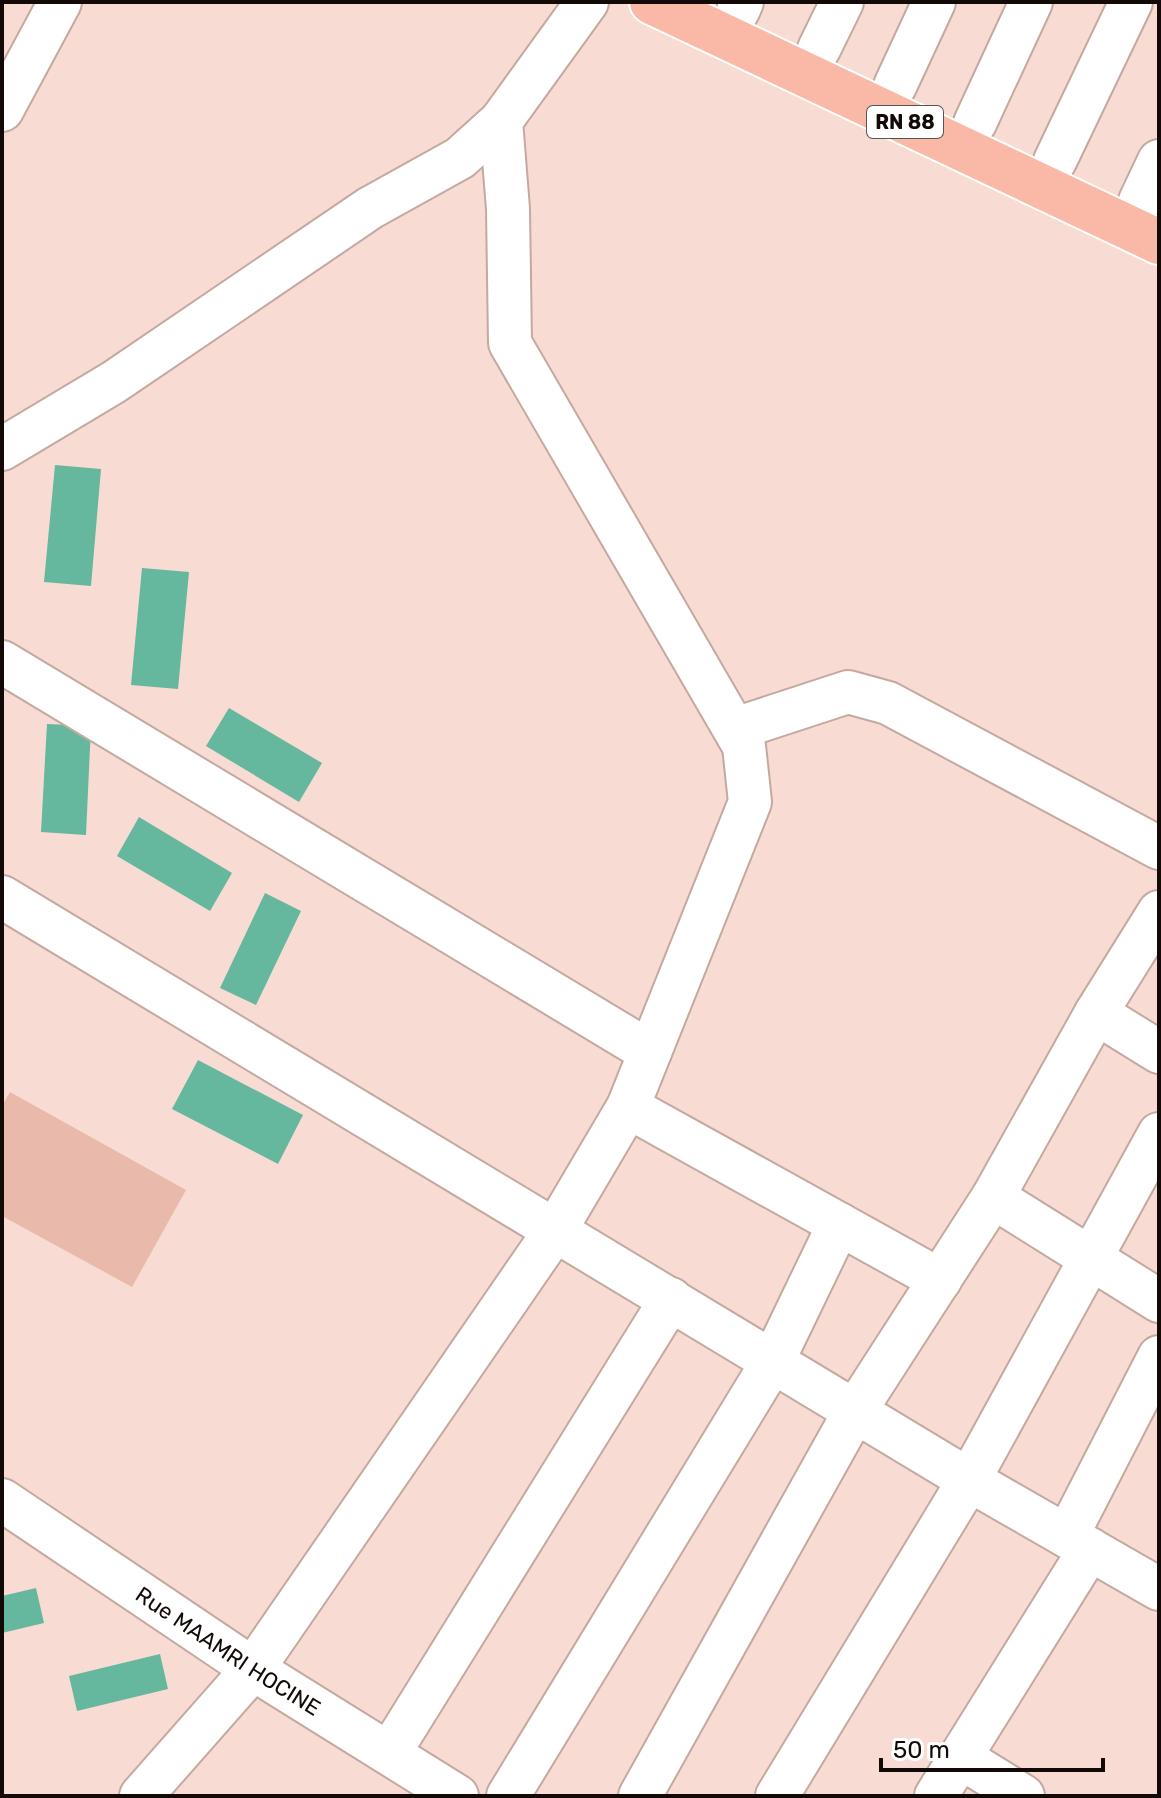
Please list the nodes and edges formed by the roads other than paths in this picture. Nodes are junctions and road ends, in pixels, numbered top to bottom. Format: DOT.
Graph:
graph roads {
  1 [pos="60,2"];
  2 [pos="587,2"];
  3 [pos="652,2"];
  4 [pos="842,2"];
  5 [pos="934,2"];
  6 [pos="1031,2"];
  7 [pos="1131,2"];
  8 [pos="733,5"];
  9 [pos="819,49"];
  10 [pos="895,86"];
  11 [pos="2,110"];
  12 [pos="501,121"];
  13 [pos="975,123"];
  14 [pos="1055,161"];
  15 [pos="1159,161"];
  16 [pos="1150,206"];
  17 [pos="1159,242"];
  18 [pos="2,449"];
  19 [pos="2,662"];
  20 [pos="735,729"];
  21 [pos="1159,848"];
  22 [pos="2,897"];
  23 [pos="1159,912"];
  24 [pos="1096,1013"];
  25 [pos="650,1052"];
  26 [pos="1159,1052"];
  27 [pos="628,1107"];
  28 [pos="1159,1134"];
  29 [pos="993,1197"];
  30 [pos="839,1224"];
  31 [pos="556,1229"];
  32 [pos="1090,1258"];
  33 [pos="940,1280"];
  34 [pos="671,1299"];
  35 [pos="1159,1301"];
  36 [pos="1159,1357"];
  37 [pos="773,1361"];
  38 [pos="855,1411"];
  39 [pos="969,1480"];
  40 [pos="2,1500"];
  41 [pos="1078,1543"];
  42 [pos="1159,1589"];
  43 [pos="253,1669"];
  44 [pos="390,1752"];
  45 [pos="960,1757"];
  46 [pos="141,1796"];
  47 [pos="457,1796"];
  48 [pos="508,1796"];
  49 [pos="640,1796"];
  50 [pos="777,1796"];
  51 [pos="936,1796"];
  52 [pos="1023,1796"];
  1 -- 11 [label="street"];
  2 -- 12 [label="street"];
  3 -- 17 [label="main road, RN 88"];
  4 -- 9 [label="street"];
  5 -- 10 [label="street"];
  6 -- 13 [label="street"];
  7 -- 14 [label="street"];
  8 -- 9 [label="main road, RN 88"];
  9 -- 10 [label="main road, RN 88"];
  10 -- 13 [label="main road, RN 88"];
  12 -- 18 [label="street"];
  12 -- 20 [label="street"];
  13 -- 14 [label="main road, RN 88"];
  14 -- 16 [label="main road, RN 88"];
  15 -- 16 [label="street"];
  19 -- 25 [label="street"];
  20 -- 21 [label="street"];
  20 -- 25 [label="street"];
  22 -- 31 [label="street"];
  23 -- 24 [label="street"];
  24 -- 26 [label="street"];
  24 -- 29 [label="street"];
  25 -- 27 [label="street"];
  27 -- 30 [label="street"];
  27 -- 31 [label="street"];
  28 -- 32 [label="street"];
  29 -- 32 [label="street"];
  29 -- 33 [label="street"];
  30 -- 33 [label="street"];
  30 -- 37 [label="street"];
  31 -- 34 [label="street"];
  31 -- 43 [label="street"];
  32 -- 35 [label="street"];
  32 -- 39 [label="street"];
  33 -- 38 [label="street"];
  34 -- 37 [label="street"];
  34 -- 44 [label="street"];
  36 -- 41 [label="street"];
  37 -- 38 [label="street"];
  37 -- 48 [label="street"];
  38 -- 39 [label="street"];
  38 -- 49 [label="street"];
  39 -- 41 [label="street"];
  39 -- 50 [label="street"];
  40 -- 43 [label="street, Rue MAAMRI HOCINE"];
  41 -- 42 [label="street"];
  41 -- 45 [label="street"];
  43 -- 44 [label="street, Rue MAAMRI HOCINE"];
  43 -- 46 [label="street"];
  44 -- 47 [label="street, Rue MAAMRI HOCINE"];
  45 -- 51 [label="street"];
  45 -- 52 [label="street"];
}
